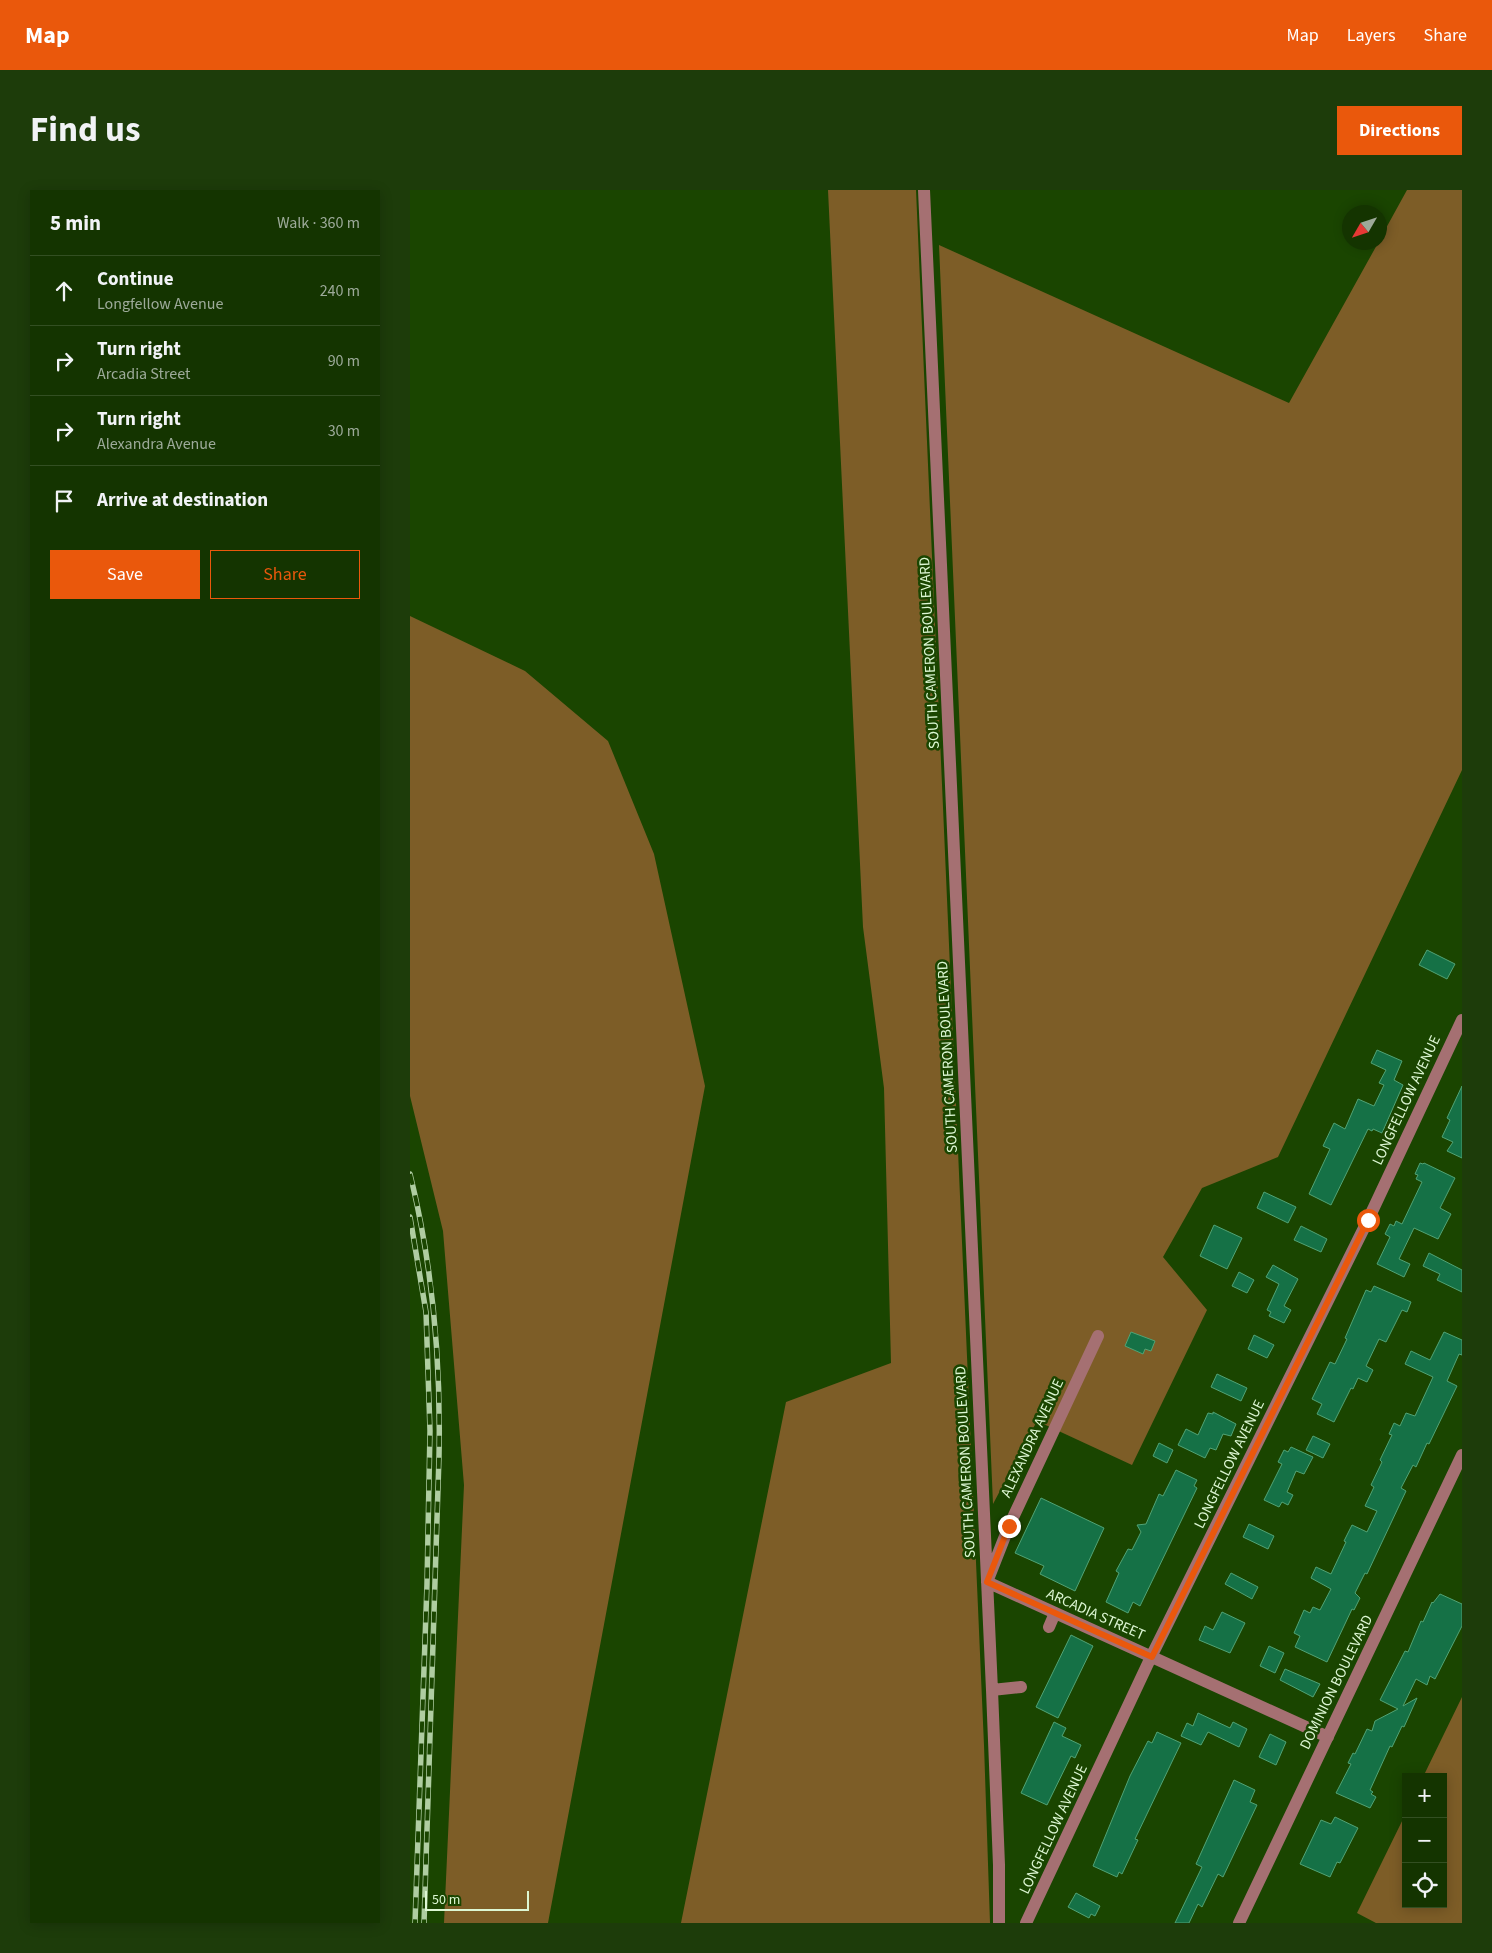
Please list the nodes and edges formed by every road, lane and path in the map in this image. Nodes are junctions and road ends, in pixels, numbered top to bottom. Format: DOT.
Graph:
graph roads {
  1 [pos="924,190"];
  2 [pos="1462,1020"];
  3 [pos="1098,1336"];
  4 [pos="1462,1455"];
  5 [pos="987,1582"];
  6 [pos="1055,1613"];
  7 [pos="1048,1627"];
  8 [pos="1152,1657"];
  9 [pos="1021,1688"];
  10 [pos="992,1690"];
  11 [pos="1328,1737"];
  12 [pos="999,1923"];
  13 [pos="1026,1923"];
  14 [pos="1239,1923"];
  1 -- 5 [label="street, SOUTH CAMERON BOULEVARD"];
  2 -- 8 [label="street, LONGFELLOW AVENUE"];
  3 -- 5 [label="street, ALEXANDRA AVENUE"];
  4 -- 11 [label="street, DOMINION BOULEVARD"];
  5 -- 6 [label="street, ARCADIA STREET"];
  5 -- 10 [label="street, SOUTH CAMERON BOULEVARD"];
  6 -- 7 [label="street"];
  6 -- 8 [label="street, ARCADIA STREET"];
  8 -- 11 [label="street, ARCADIA STREET"];
  8 -- 13 [label="street, LONGFELLOW AVENUE"];
  9 -- 10 [label="street"];
  10 -- 12 [label="street, SOUTH CAMERON BOULEVARD"];
  11 -- 14 [label="street, DOMINION BOULEVARD"];
}
